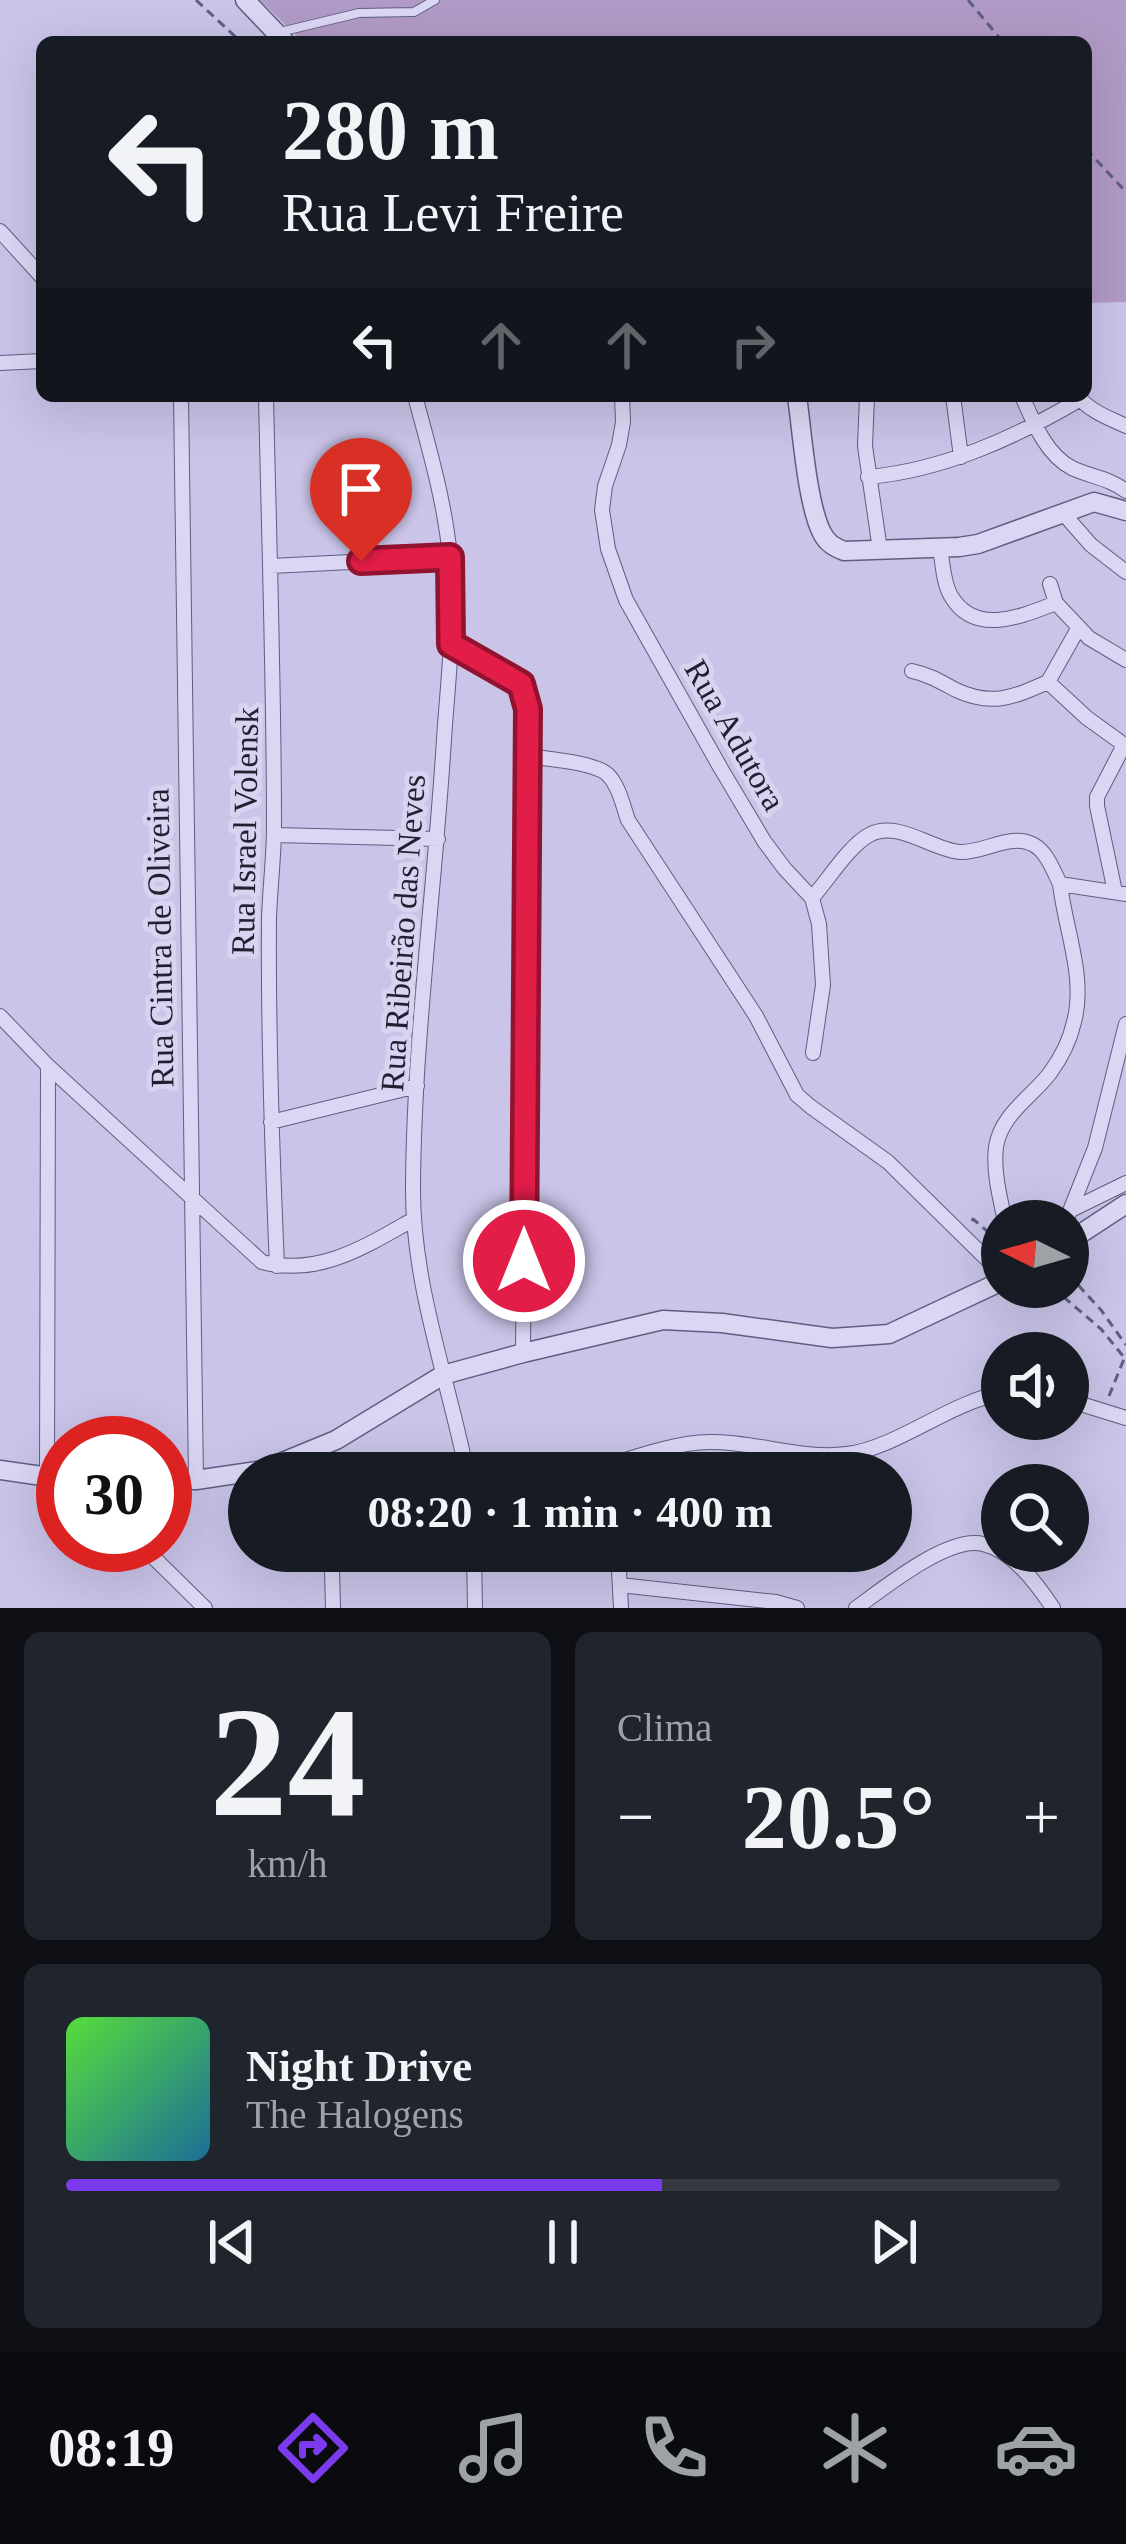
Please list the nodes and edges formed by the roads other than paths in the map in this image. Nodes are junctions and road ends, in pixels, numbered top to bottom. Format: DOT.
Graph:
graph roads {
  1 [pos="244,0"];
  2 [pos="435,0"];
  3 [pos="279,36"];
  4 [pos="287,36"];
  5 [pos="0,231"];
  6 [pos="36,270"];
  7 [pos="36,361"];
  8 [pos="0,363"];
  9 [pos="181,402"];
  10 [pos="266,402"];
  11 [pos="417,402"];
  12 [pos="622,402"];
  13 [pos="797,402"];
  14 [pos="867,402"];
  15 [pos="953,402"];
  16 [pos="1025,402"];
  17 [pos="1072,402"];
  18 [pos="1084,402"];
  19 [pos="1036,425"];
  20 [pos="1126,426"];
  21 [pos="961,457"];
  22 [pos="868,478"];
  23 [pos="1126,491"];
  24 [pos="1126,511"];
  25 [pos="1062,512"];
  26 [pos="940,549"];
  27 [pos="880,550"];
  28 [pos="450,557"];
  29 [pos="271,566"];
  30 [pos="1126,572"];
  31 [pos="1050,584"];
  32 [pos="1056,603"];
  33 [pos="1079,628"];
  34 [pos="451,644"];
  35 [pos="1126,660"];
  36 [pos="912,671"];
  37 [pos="1048,682"];
  38 [pos="1125,745"];
  39 [pos="527,755"];
  40 [pos="274,835"];
  41 [pos="438,839"];
  42 [pos="1060,884"];
  43 [pos="1121,893"];
  44 [pos="812,898"];
  45 [pos="0,1016"];
  46 [pos="1126,1024"];
  47 [pos="812,1053"];
  48 [pos="48,1066"];
  49 [pos="417,1086"];
  50 [pos="271,1122"];
  51 [pos="1126,1183"];
  52 [pos="190,1197"];
  53 [pos="1002,1200"];
  54 [pos="1076,1200"];
  55 [pos="1089,1204"];
  56 [pos="1126,1204"];
  57 [pos="414,1219"];
  58 [pos="1089,1228"];
  59 [pos="981,1256"];
  60 [pos="277,1266"];
  61 [pos="981,1288"];
  62 [pos="523,1353"];
  63 [pos="443,1376"];
  64 [pos="981,1400"];
  65 [pos="1089,1407"];
  66 [pos="54,1416"];
  67 [pos="1126,1418"];
  68 [pos="462,1452"];
  69 [pos="672,1452"];
  70 [pos="792,1452"];
  71 [pos="858,1452"];
  72 [pos="0,1470"];
  73 [pos="36,1475"];
  74 [pos="192,1480"];
  75 [pos="196,1480"];
  76 [pos="168,1572"];
  77 [pos="332,1572"];
  78 [pos="474,1572"];
  79 [pos="619,1572"];
  80 [pos="620,1585"];
  81 [pos="205,1608"];
  82 [pos="333,1608"];
  83 [pos="475,1608"];
  84 [pos="621,1608"];
  85 [pos="797,1608"];
  86 [pos="856,1608"];
  87 [pos="1053,1608"];
  1 -- 3 [label="street"];
  2 -- 4 [label="lane"];
  5 -- 6 [label="street"];
  7 -- 8 [label="street"];
  9 -- 52 [label="street, Rua Cintra de Oliveira"];
  10 -- 29 [label="street, Rua Israel Volensk"];
  11 -- 28 [label="street, Rua Ribeirão das Neves"];
  12 -- 44 [label="street, Rua Adutora"];
  13 -- 27 [label="street"];
  14 -- 22 [label="street"];
  15 -- 21 [label="street"];
  16 -- 19 [label="street"];
  17 -- 19 [label="street"];
  18 -- 20 [label="street"];
  19 -- 21 [label="street"];
  19 -- 23 [label="street"];
  21 -- 22 [label="street"];
  22 -- 27 [label="street"];
  24 -- 25 [label="street"];
  25 -- 26 [label="street"];
  25 -- 30 [label="street"];
  26 -- 27 [label="street"];
  26 -- 32 [label="street"];
  28 -- 29 [label="street"];
  28 -- 34 [label="street, Rua Ribeirão das Neves"];
  29 -- 40 [label="street, Rua Israel Volensk"];
  31 -- 32 [label="street"];
  32 -- 33 [label="street"];
  33 -- 35 [label="street"];
  33 -- 37 [label="street"];
  34 -- 39 [label="street"];
  34 -- 41 [label="street, Rua Ribeirão das Neves"];
  36 -- 37 [label="street"];
  37 -- 38 [label="street"];
  38 -- 43 [label="street"];
  39 -- 59 [label="street"];
  39 -- 62 [label="street"];
  40 -- 41 [label="street"];
  40 -- 50 [label="street, Rua Israel Volensk"];
  41 -- 49 [label="street, Rua Ribeirão das Neves"];
  42 -- 43 [label="street"];
  42 -- 44 [label="street"];
  42 -- 53 [label="street"];
  44 -- 47 [label="street"];
  45 -- 48 [label="street"];
  46 -- 54 [label="street"];
  48 -- 52 [label="street"];
  48 -- 66 [label="street"];
  49 -- 50 [label="street"];
  49 -- 57 [label="street, Rua Ribeirão das Neves"];
  50 -- 60 [label="street, Rua Israel Volensk"];
  51 -- 55 [label="street"];
  52 -- 60 [label="street"];
  52 -- 75 [label="street, Rua Cintra de Oliveira"];
  56 -- 58 [label="street"];
  57 -- 60 [label="street"];
  57 -- 63 [label="street, Rua Ribeirão das Neves"];
  61 -- 62 [label="street"];
  62 -- 63 [label="street"];
  63 -- 68 [label="street, Rua Ribeirão das Neves"];
  63 -- 75 [label="street"];
  64 -- 71 [label="street"];
  65 -- 67 [label="street"];
  69 -- 70 [label="street"];
  72 -- 73 [label="street"];
  74 -- 75 [label="street"];
  76 -- 81 [label="street"];
  77 -- 82 [label="street"];
  78 -- 83 [label="street"];
  79 -- 80 [label="street"];
  80 -- 84 [label="street"];
  80 -- 85 [label="street"];
  86 -- 87 [label="street"];
}
